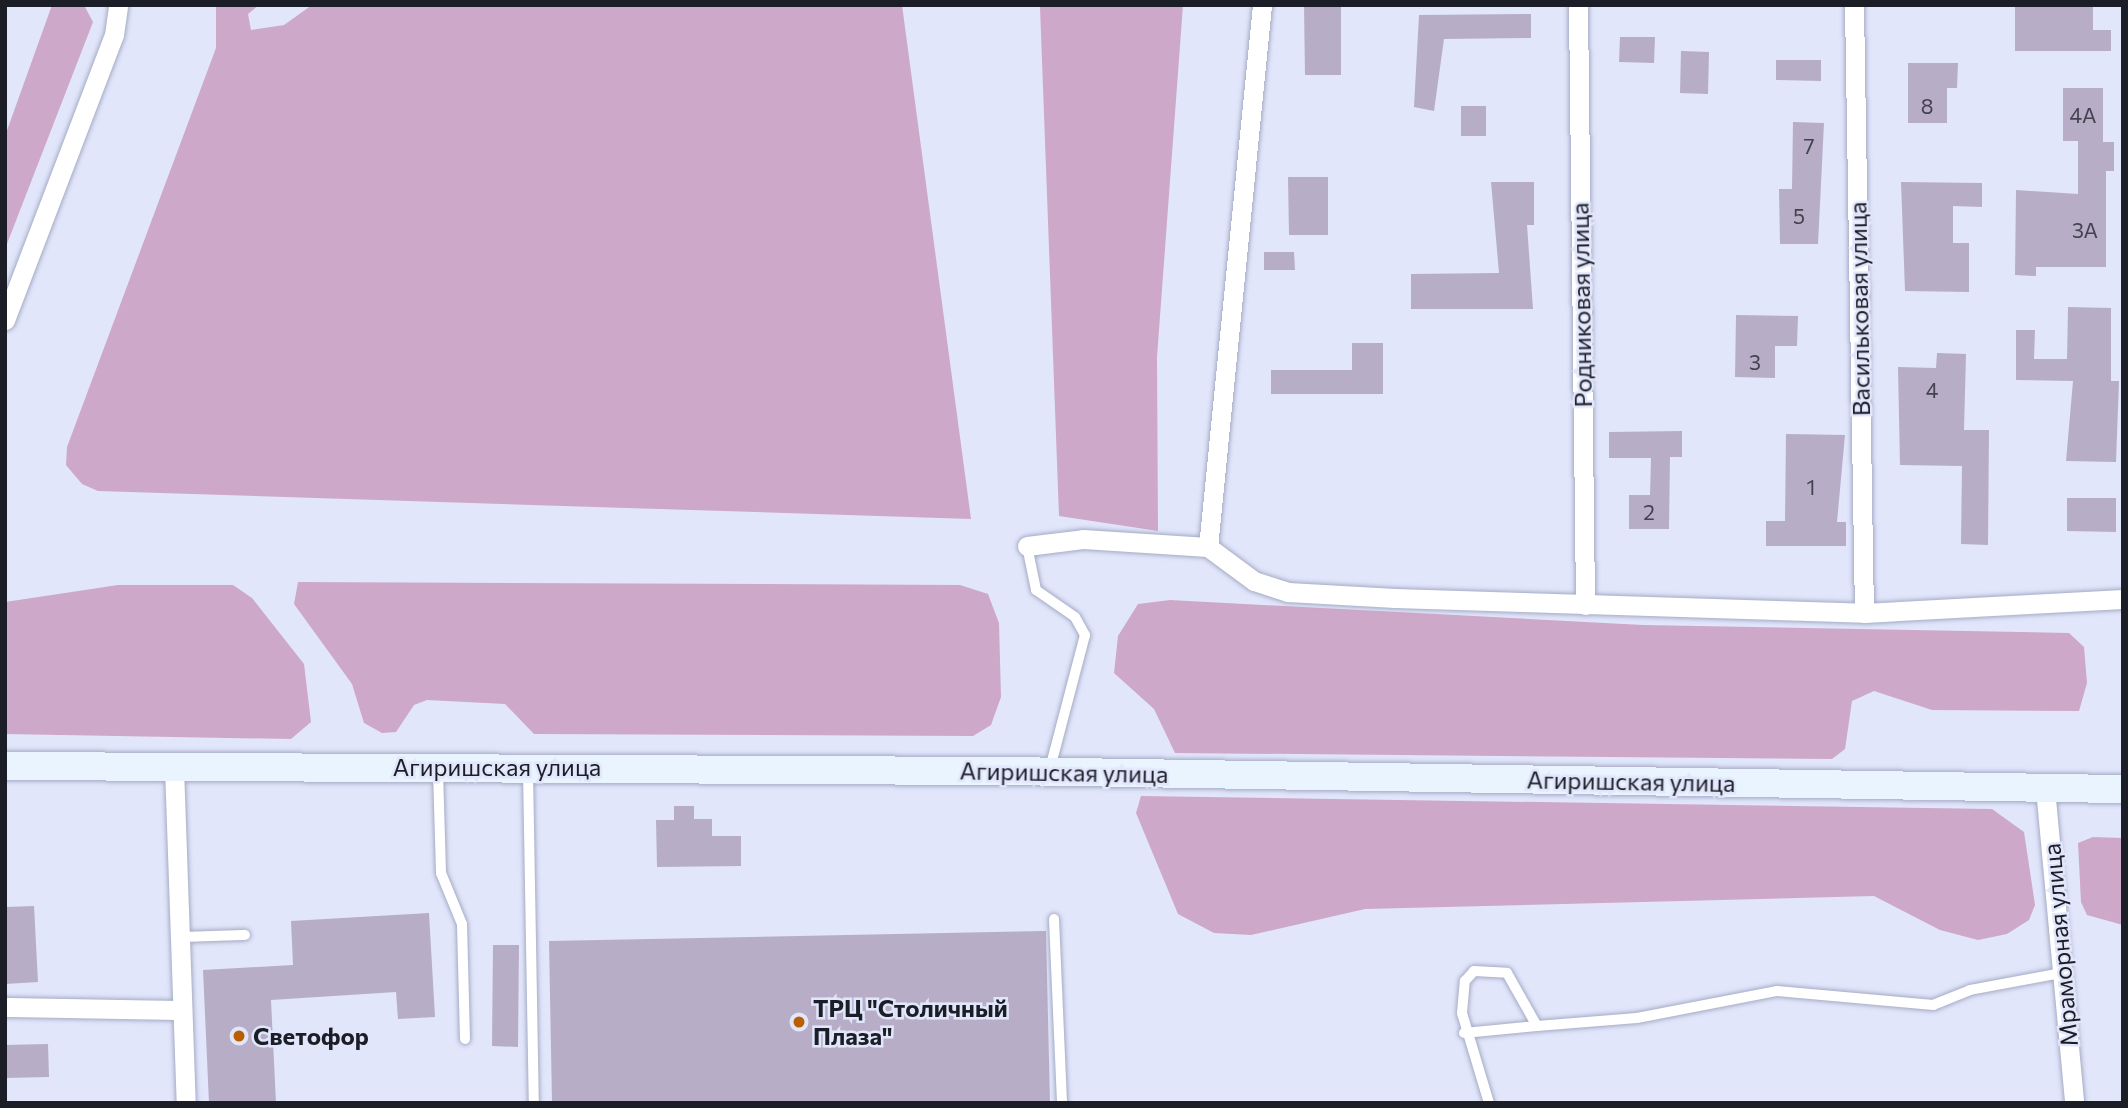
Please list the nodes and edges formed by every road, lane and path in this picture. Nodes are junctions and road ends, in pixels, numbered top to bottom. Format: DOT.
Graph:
graph roads {
  1 [pos="118,5"];
  2 [pos="1262,5"];
  3 [pos="1578,5"];
  4 [pos="1854,5"];
  5 [pos="5,320"];
  6 [pos="1027,546"];
  7 [pos="1208,547"];
  8 [pos="2123,599"];
  9 [pos="1585,605"];
  10 [pos="1864,613"];
  11 [pos="5,766"];
  12 [pos="438,766"];
  13 [pos="174,767"];
  14 [pos="528,767"];
  15 [pos="1049,772"];
  16 [pos="2045,788"];
  17 [pos="2123,789"];
  18 [pos="1054,919"];
  19 [pos="245,935"];
  20 [pos="180,937"];
  21 [pos="2062,972"];
  22 [pos="5,1007"];
  23 [pos="182,1010"];
  24 [pos="1537,1026"];
  25 [pos="1464,1033"];
  26 [pos="465,1038"];
  27 [pos="186,1103"];
  28 [pos="534,1103"];
  29 [pos="1062,1103"];
  30 [pos="1489,1103"];
  31 [pos="2074,1103"];
  1 -- 5 [label="street"];
  2 -- 7 [label="street"];
  3 -- 9 [label="street, Родниковая улица"];
  4 -- 10 [label="street, Васильковая улица"];
  6 -- 7 [label="street"];
  6 -- 15 [label="lane"];
  7 -- 9 [label="street"];
  8 -- 10 [label="street"];
  9 -- 10 [label="street"];
  11 -- 13 [label="street, Агиришская улица"];
  12 -- 13 [label="street, Агиришская улица"];
  12 -- 14 [label="street, Агиришская улица"];
  12 -- 26 [label="lane"];
  13 -- 20 [label="street"];
  14 -- 15 [label="street, Агиришская улица"];
  14 -- 28 [label="lane"];
  15 -- 16 [label="street, Агиришская улица"];
  16 -- 17 [label="street, Агиришская улица"];
  16 -- 21 [label="street, Мраморная улица"];
  18 -- 29 [label="lane"];
  19 -- 20 [label="lane"];
  20 -- 23 [label="street"];
  21 -- 24 [label="lane"];
  21 -- 31 [label="street, Мраморная улица"];
  22 -- 23 [label="street"];
  23 -- 27 [label="street"];
  24 -- 25 [label="lane"];
  24 -- 25 [label="lane"];
  25 -- 30 [label="lane"];
}
